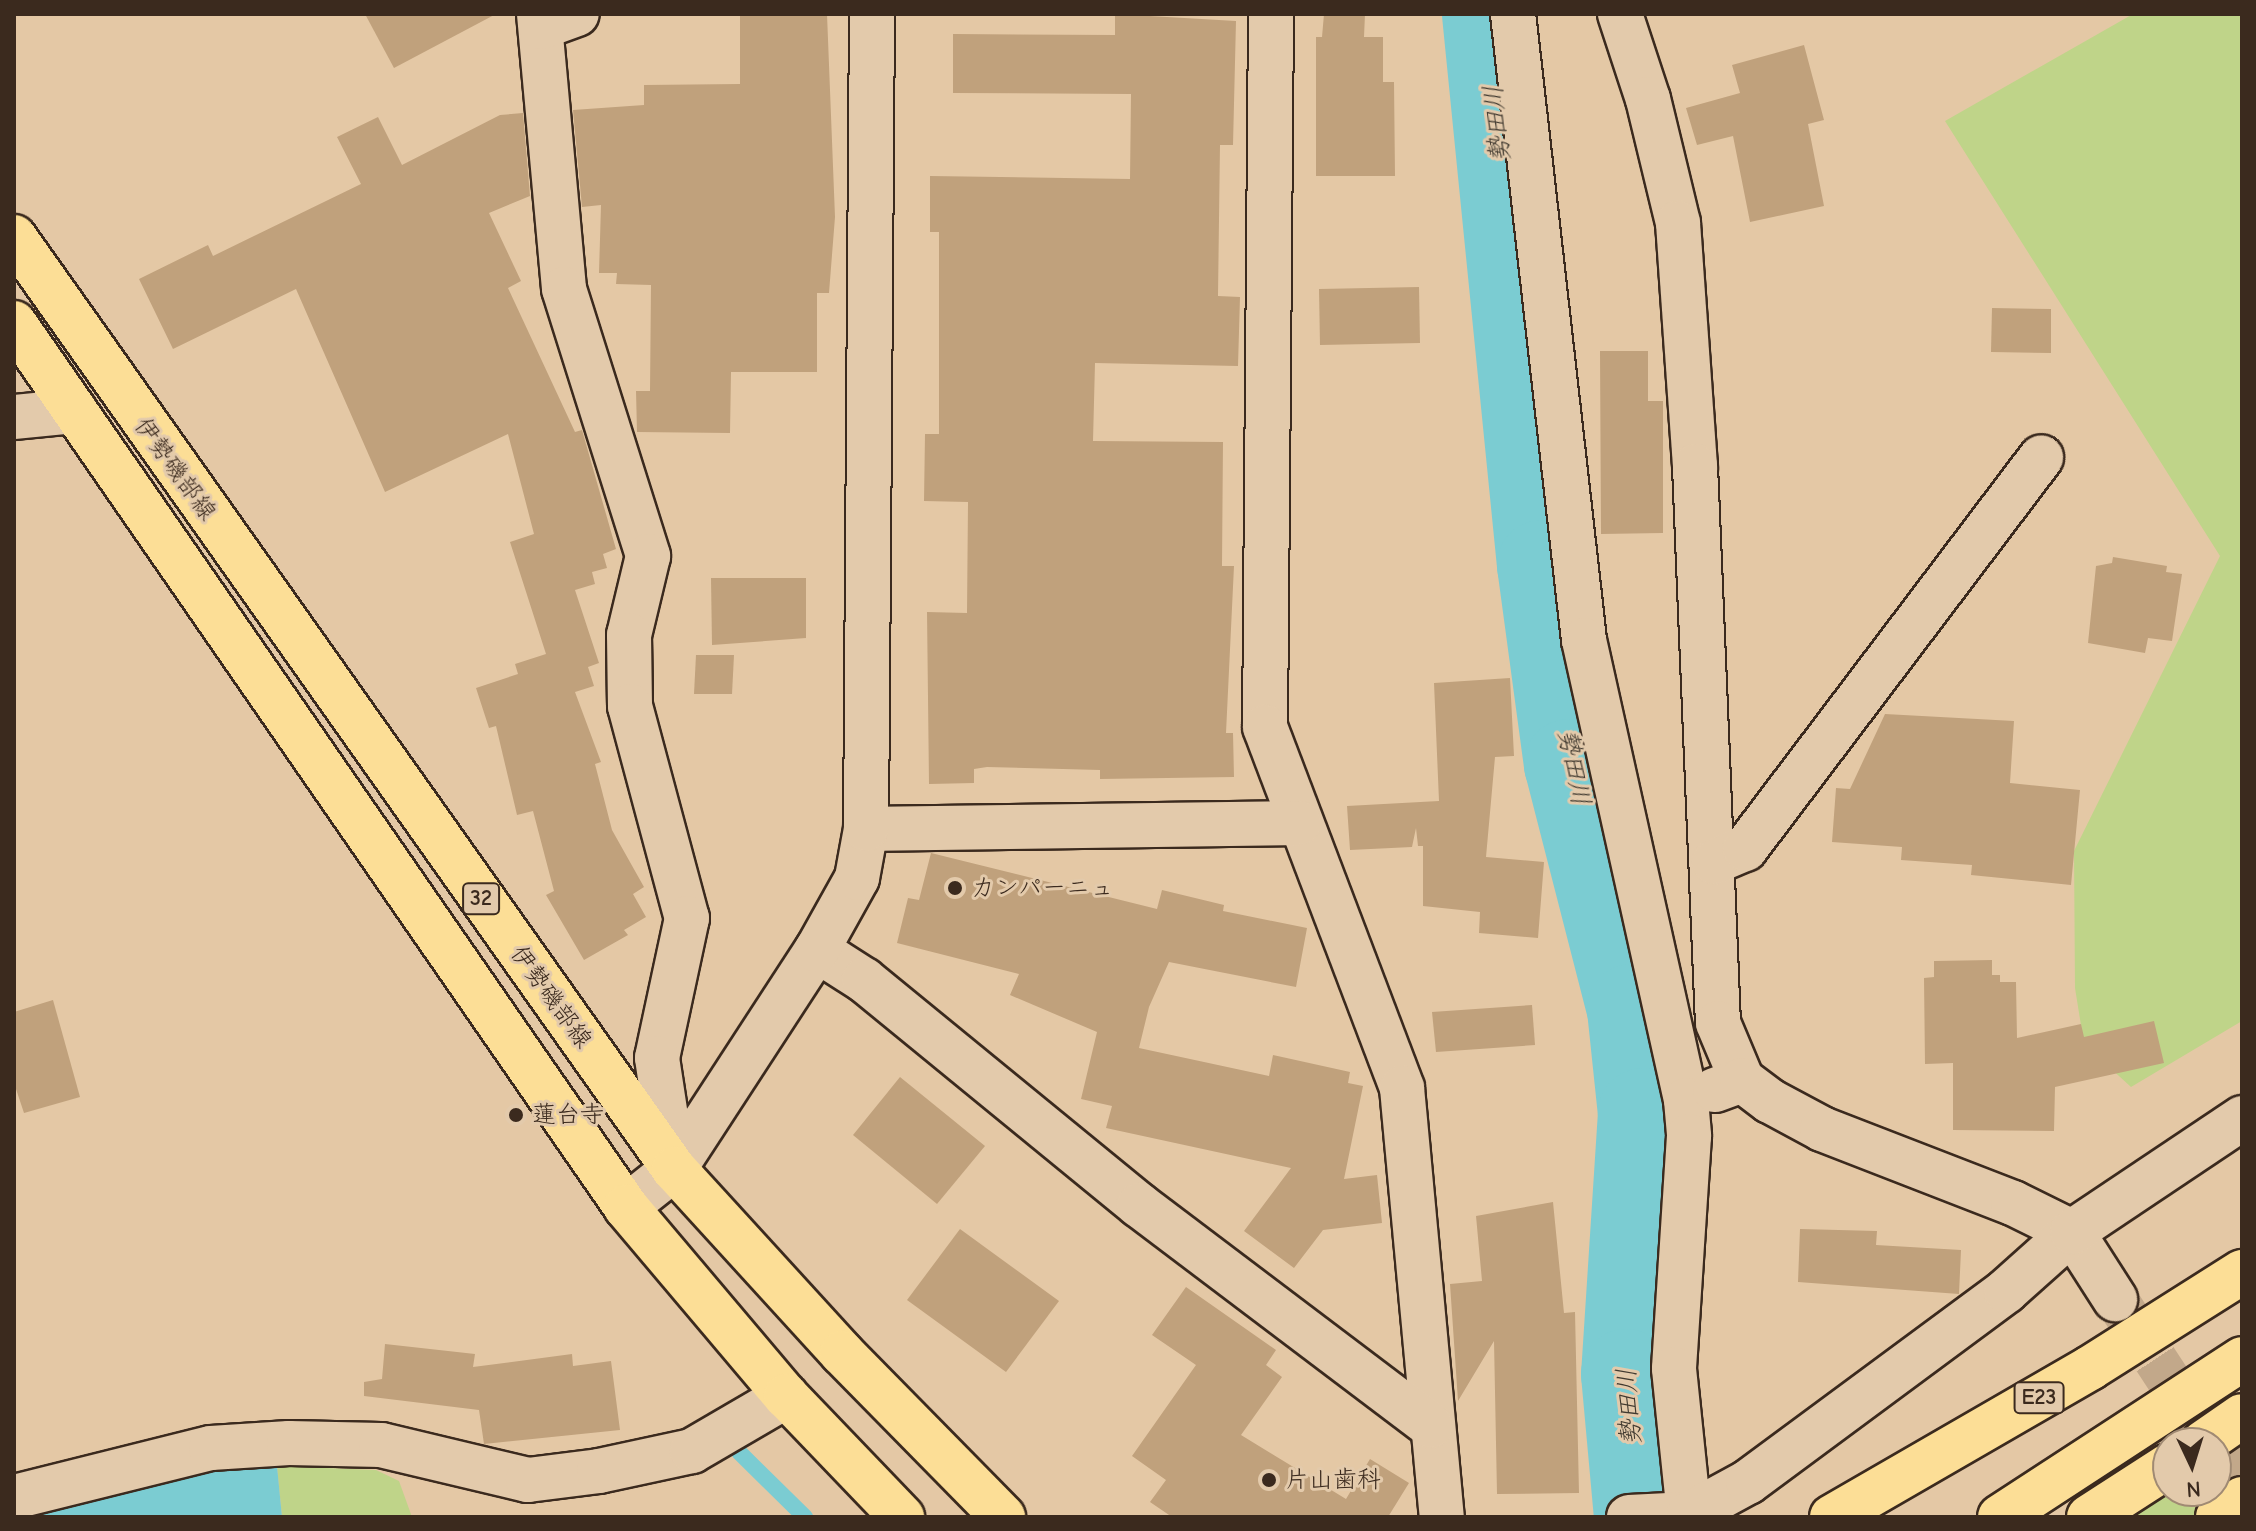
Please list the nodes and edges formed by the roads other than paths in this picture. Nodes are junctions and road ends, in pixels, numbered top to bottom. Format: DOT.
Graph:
graph roads {
  1 [pos="872,14"];
  2 [pos="1271,14"];
  3 [pos="1513,14"];
  4 [pos="1620,14"];
  5 [pos="552,18"];
  6 [pos="14,237"];
  7 [pos="14,323"];
  8 [pos="75,411"];
  9 [pos="14,417"];
  10 [pos="2041,457"];
  11 [pos="1299,823"];
  12 [pos="866,829"];
  13 [pos="1714,862"];
  14 [pos="817,950"];
  15 [pos="1742,1080"];
  16 [pos="1686,1100"];
  17 [pos="2242,1118"];
  18 [pos="674,1169"];
  19 [pos="626,1207"];
  20 [pos="2072,1232"];
  21 [pos="2242,1272"];
  22 [pos="2115,1299"];
  23 [pos="2242,1359"];
  24 [pos="786,1396"];
  25 [pos="1431,1426"];
  26 [pos="2152,1476"];
  27 [pos="14,1497"];
  28 [pos="2242,1499"];
  29 [pos="1663,1515"];
  30 [pos="902,1517"];
  31 [pos="1003,1517"];
  32 [pos="1442,1517"];
  33 [pos="1832,1517"];
  34 [pos="2000,1517"];
  35 [pos="2089,1517"];
  36 [pos="2218,1517"];
  1 -- 12 [label="street"];
  2 -- 11 [label="street"];
  3 -- 16 [label="street"];
  4 -- 13 [label="street"];
  5 -- 18 [label="street"];
  6 -- 18 [label="main road, 伊勢磯部線 / 32"];
  7 -- 8 [label="main road, 伊勢磯部線 / 32"];
  8 -- 9 [label="street"];
  8 -- 19 [label="main road, 伊勢磯部線 / 32"];
  10 -- 13 [label="street"];
  11 -- 12 [label="street"];
  11 -- 25 [label="street"];
  12 -- 14 [label="street"];
  13 -- 15 [label="street"];
  14 -- 18 [label="street"];
  14 -- 25 [label="street"];
  15 -- 16 [label="street"];
  15 -- 20 [label="street"];
  16 -- 29 [label="street"];
  17 -- 20 [label="street"];
  18 -- 19 [label="street"];
  18 -- 31 [label="main road, 伊勢磯部線 / 32"];
  19 -- 24 [label="main road, 伊勢磯部線 / 32"];
  20 -- 22 [label="street"];
  20 -- 29 [label="street"];
  21 -- 33 [label="main road, E23"];
  23 -- 34 [label="main road"];
  24 -- 27 [label="street"];
  24 -- 30 [label="main road, 伊勢磯部線 / 32"];
  25 -- 32 [label="street"];
  26 -- 35 [label="main road"];
  28 -- 36 [label="main road"];
}
